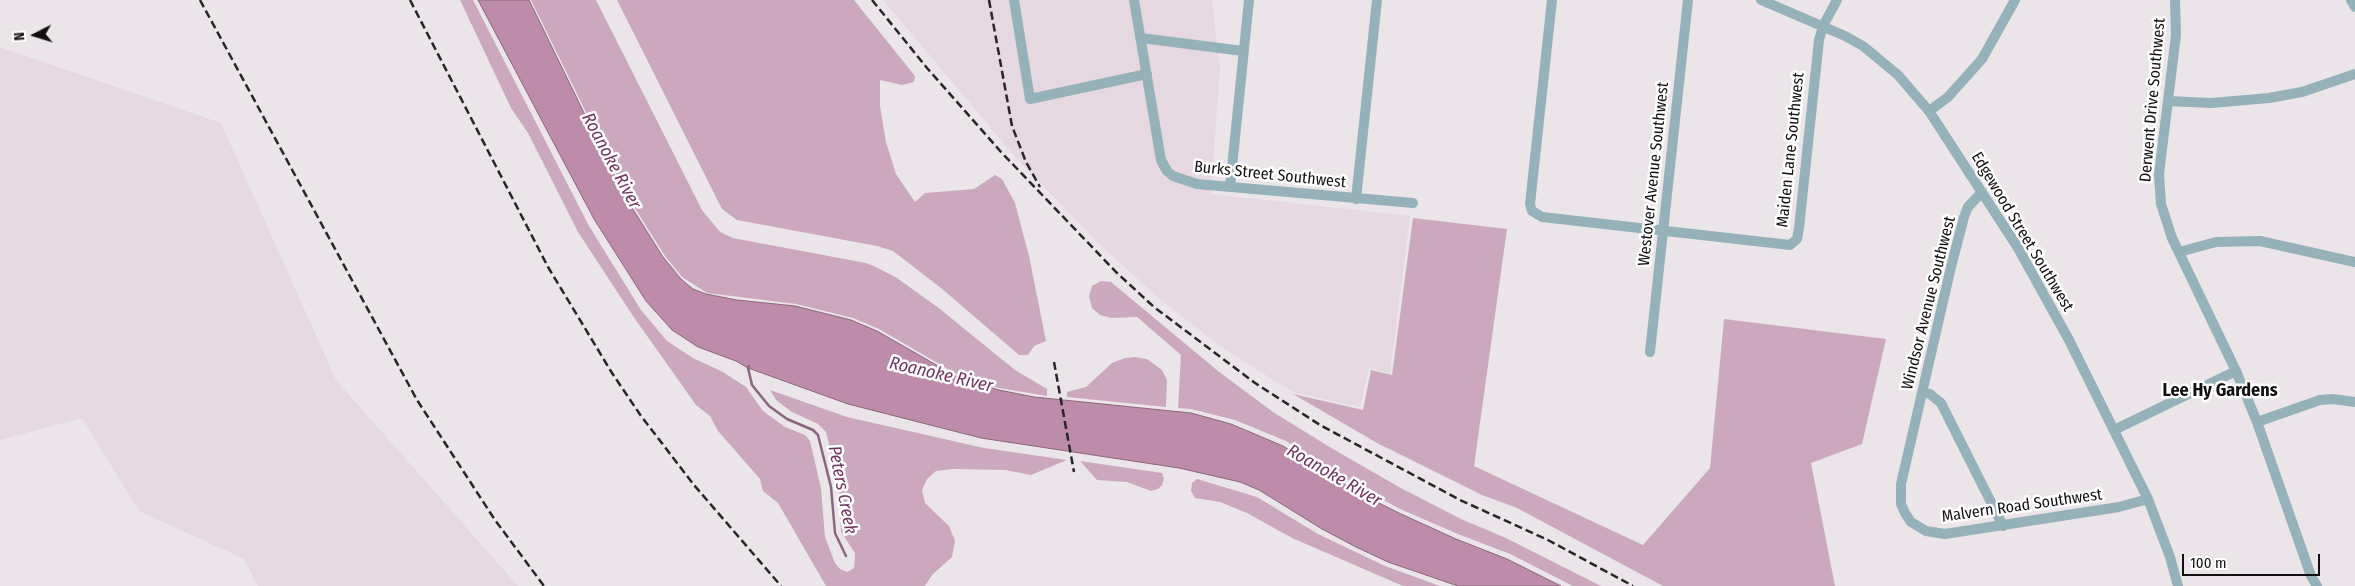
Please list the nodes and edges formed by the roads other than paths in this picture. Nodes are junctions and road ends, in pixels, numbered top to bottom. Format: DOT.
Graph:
graph roads {
  1 [pos="1014,0"];
  2 [pos="1134,0"];
  3 [pos="1249,0"];
  4 [pos="1377,0"];
  5 [pos="1552,0"];
  6 [pos="1688,0"];
  7 [pos="1761,0"];
  8 [pos="1837,0"];
  9 [pos="2015,0"];
  10 [pos="2175,0"];
  11 [pos="2351,0"];
  12 [pos="2355,7"];
  13 [pos="1823,26"];
  14 [pos="1141,38"];
  15 [pos="1243,51"];
  16 [pos="1147,74"];
  17 [pos="2355,74"];
  18 [pos="2168,101"];
  19 [pos="1929,111"];
  20 [pos="1230,187"];
  21 [pos="1982,192"];
  22 [pos="1356,198"];
  23 [pos="1412,203"];
  24 [pos="1664,230"];
  25 [pos="2179,252"];
  26 [pos="2355,262"];
  27 [pos="1650,352"];
  28 [pos="2236,371"];
  29 [pos="1923,392"];
  30 [pos="2355,402"];
  31 [pos="2257,422"];
  32 [pos="1915,426"];
  33 [pos="2114,430"];
  34 [pos="2148,499"];
  35 [pos="2002,526"];
  36 [pos="2178,586"];
  37 [pos="2317,586"];
  1 -- 16 [label="street"];
  2 -- 14 [label="street, Burks Street Southwest"];
  3 -- 15 [label="street"];
  4 -- 22 [label="street"];
  5 -- 24 [label="street"];
  6 -- 24 [label="street, Westover Avenue Southwest"];
  7 -- 13 [label="street, Edgewood Street Southwest"];
  8 -- 13 [label="street, Maiden Lane Southwest"];
  9 -- 19 [label="street"];
  10 -- 18 [label="street, Derwent Drive Southwest"];
  11 -- 12 [label="street"];
  13 -- 19 [label="street, Edgewood Street Southwest"];
  13 -- 24 [label="street, Maiden Lane Southwest"];
  14 -- 15 [label="street"];
  14 -- 16 [label="street, Burks Street Southwest"];
  15 -- 20 [label="street"];
  16 -- 20 [label="street, Burks Street Southwest"];
  17 -- 18 [label="street"];
  18 -- 25 [label="street, Derwent Drive Southwest"];
  19 -- 21 [label="street, Edgewood Street Southwest"];
  20 -- 22 [label="street, Burks Street Southwest"];
  21 -- 29 [label="street, Windsor Avenue Southwest"];
  21 -- 33 [label="street, Edgewood Street Southwest"];
  22 -- 23 [label="street, Burks Street Southwest"];
  24 -- 27 [label="street, Westover Avenue Southwest"];
  25 -- 26 [label="street"];
  25 -- 28 [label="street, Derwent Drive Southwest"];
  28 -- 31 [label="street, Derwent Drive Southwest"];
  28 -- 33 [label="street"];
  29 -- 32 [label="street, Windsor Avenue Southwest"];
  29 -- 35 [label="street"];
  30 -- 31 [label="street"];
  31 -- 37 [label="street, Derwent Drive Southwest"];
  32 -- 35 [label="street, Malvern Road Southwest"];
  33 -- 34 [label="street, Edgewood Street Southwest"];
  34 -- 35 [label="street, Malvern Road Southwest"];
  34 -- 36 [label="street, Edgewood Street Southwest"];
}
